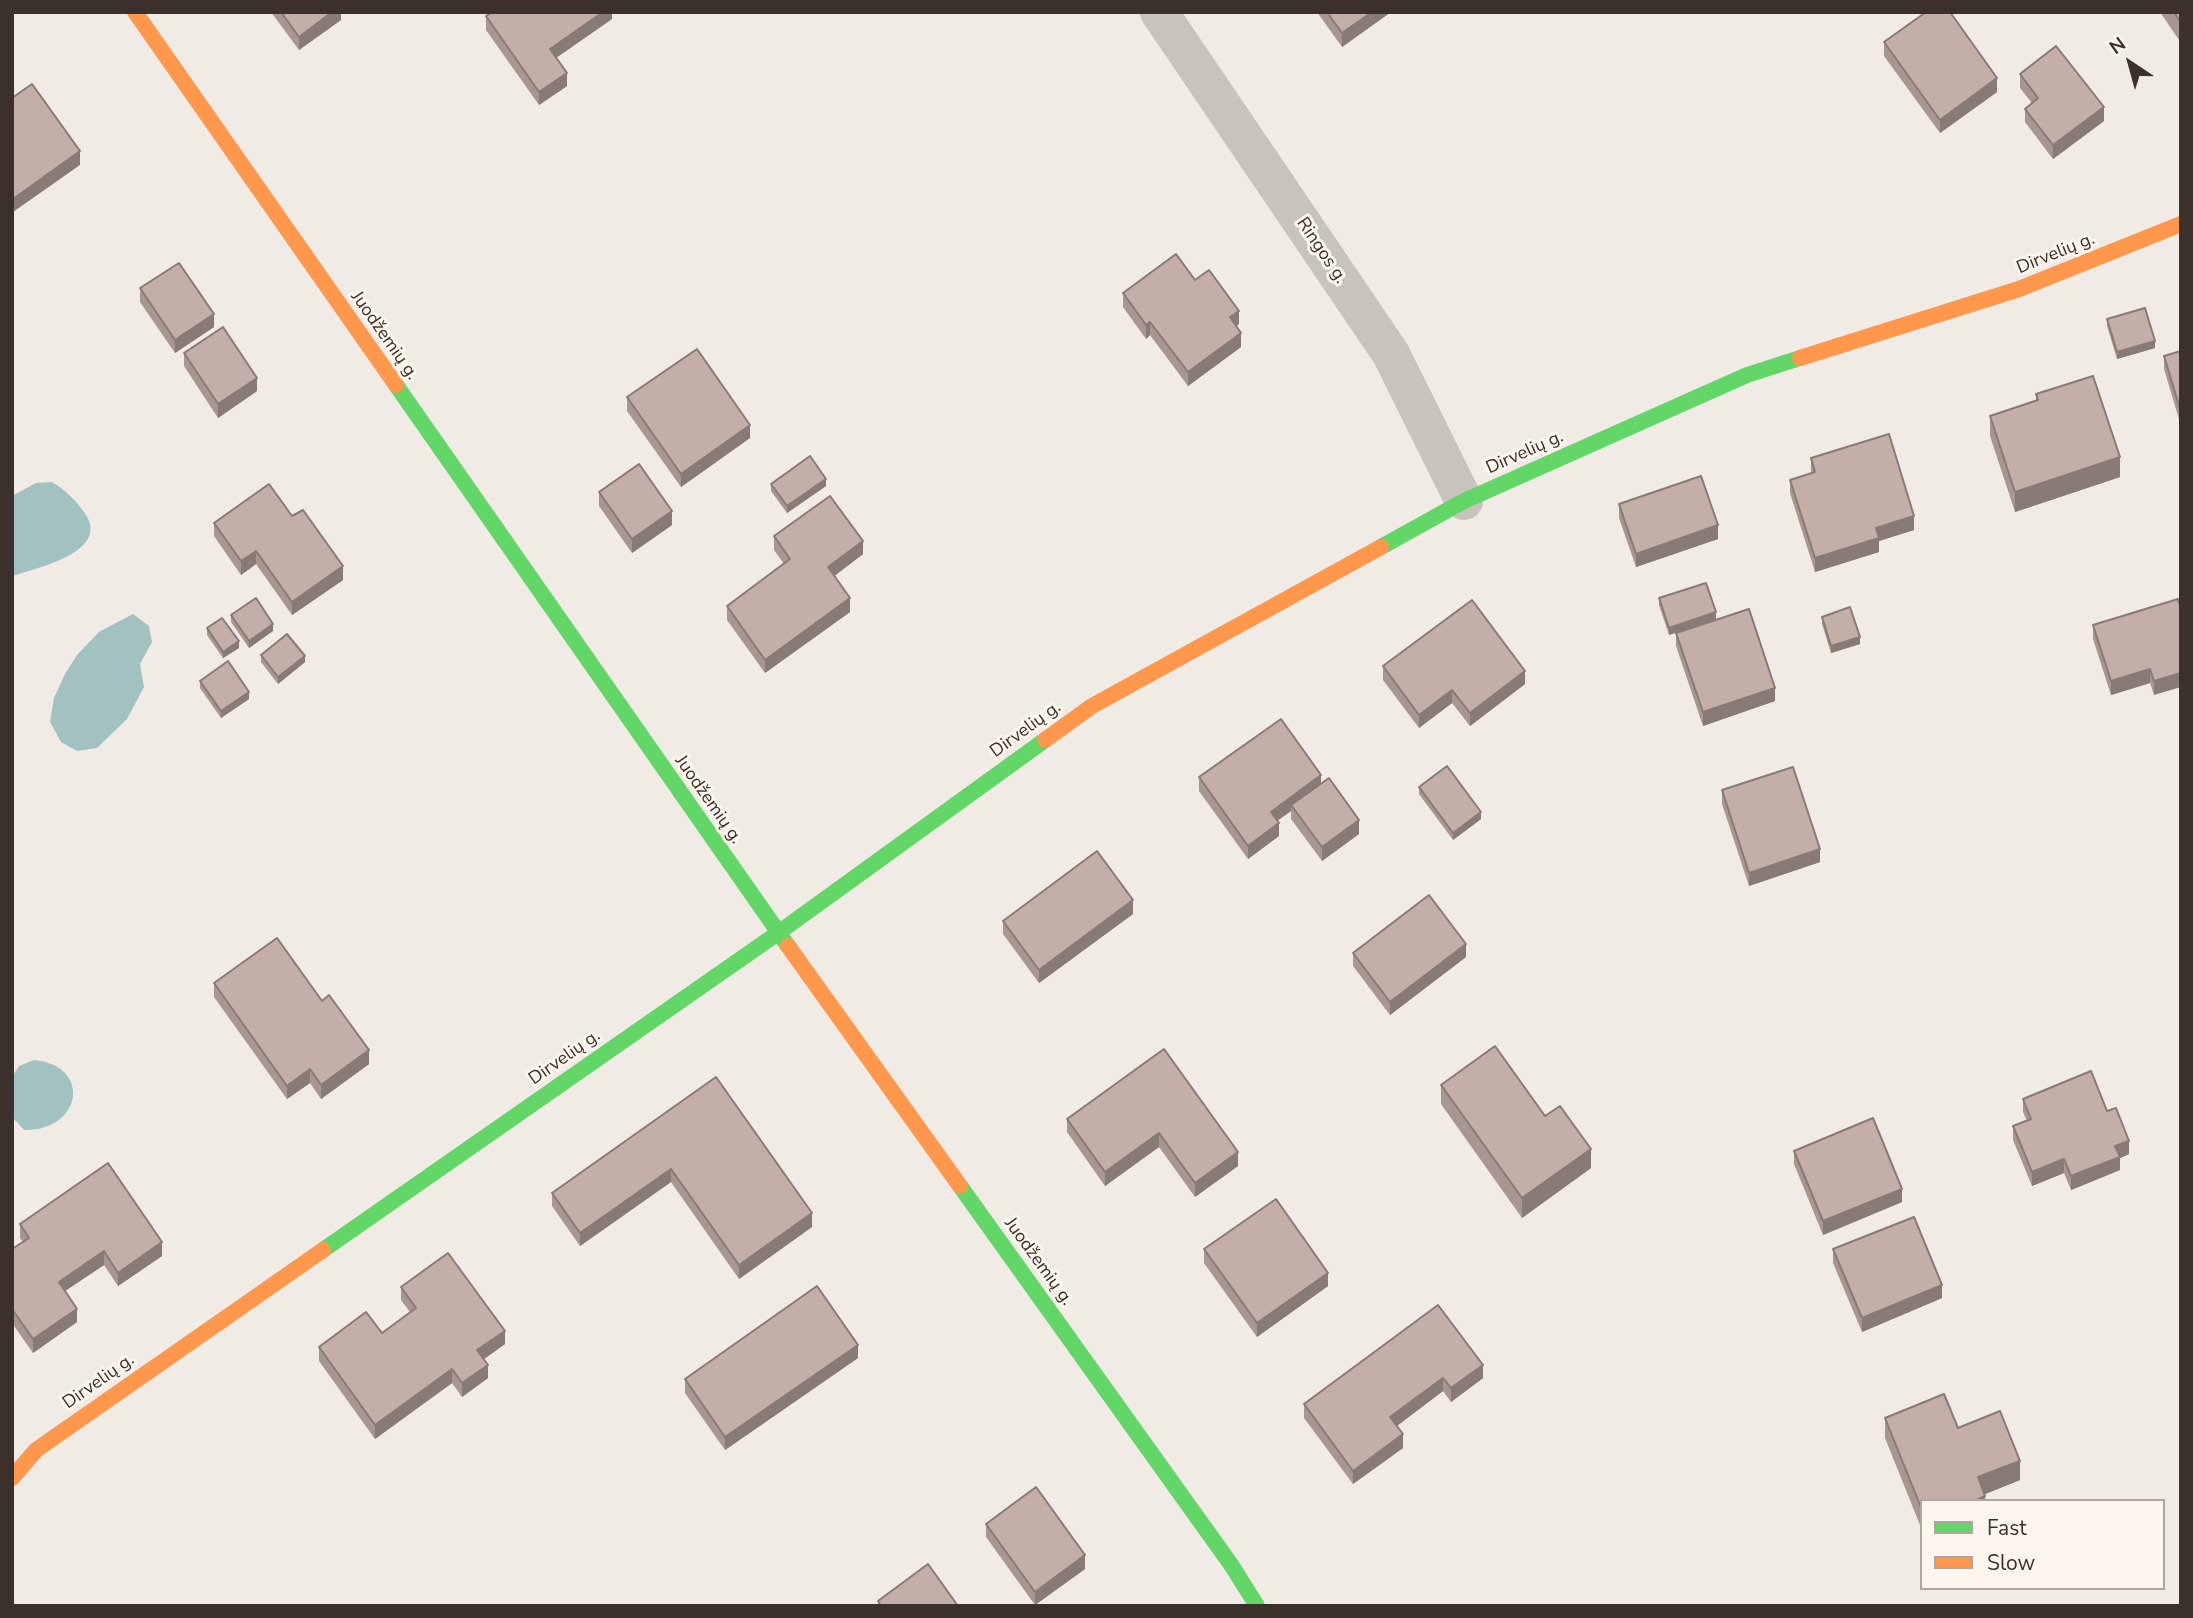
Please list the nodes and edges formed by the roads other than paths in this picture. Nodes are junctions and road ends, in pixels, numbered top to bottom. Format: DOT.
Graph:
graph roads {
  1 [pos="135,12"];
  2 [pos="1160,12"];
  3 [pos="2181,224"];
  4 [pos="1464,501"];
  5 [pos="778,933"];
  6 [pos="12,1478"];
  7 [pos="1257,1606"];
  1 -- 5 [label="street, Juodžemių g."];
  2 -- 4 [label="street, Ringos g."];
  3 -- 4 [label="street, Dirvelių g."];
  4 -- 5 [label="street, Dirvelių g."];
  5 -- 6 [label="street, Dirvelių g."];
  5 -- 7 [label="street, Juodžemių g."];
}
